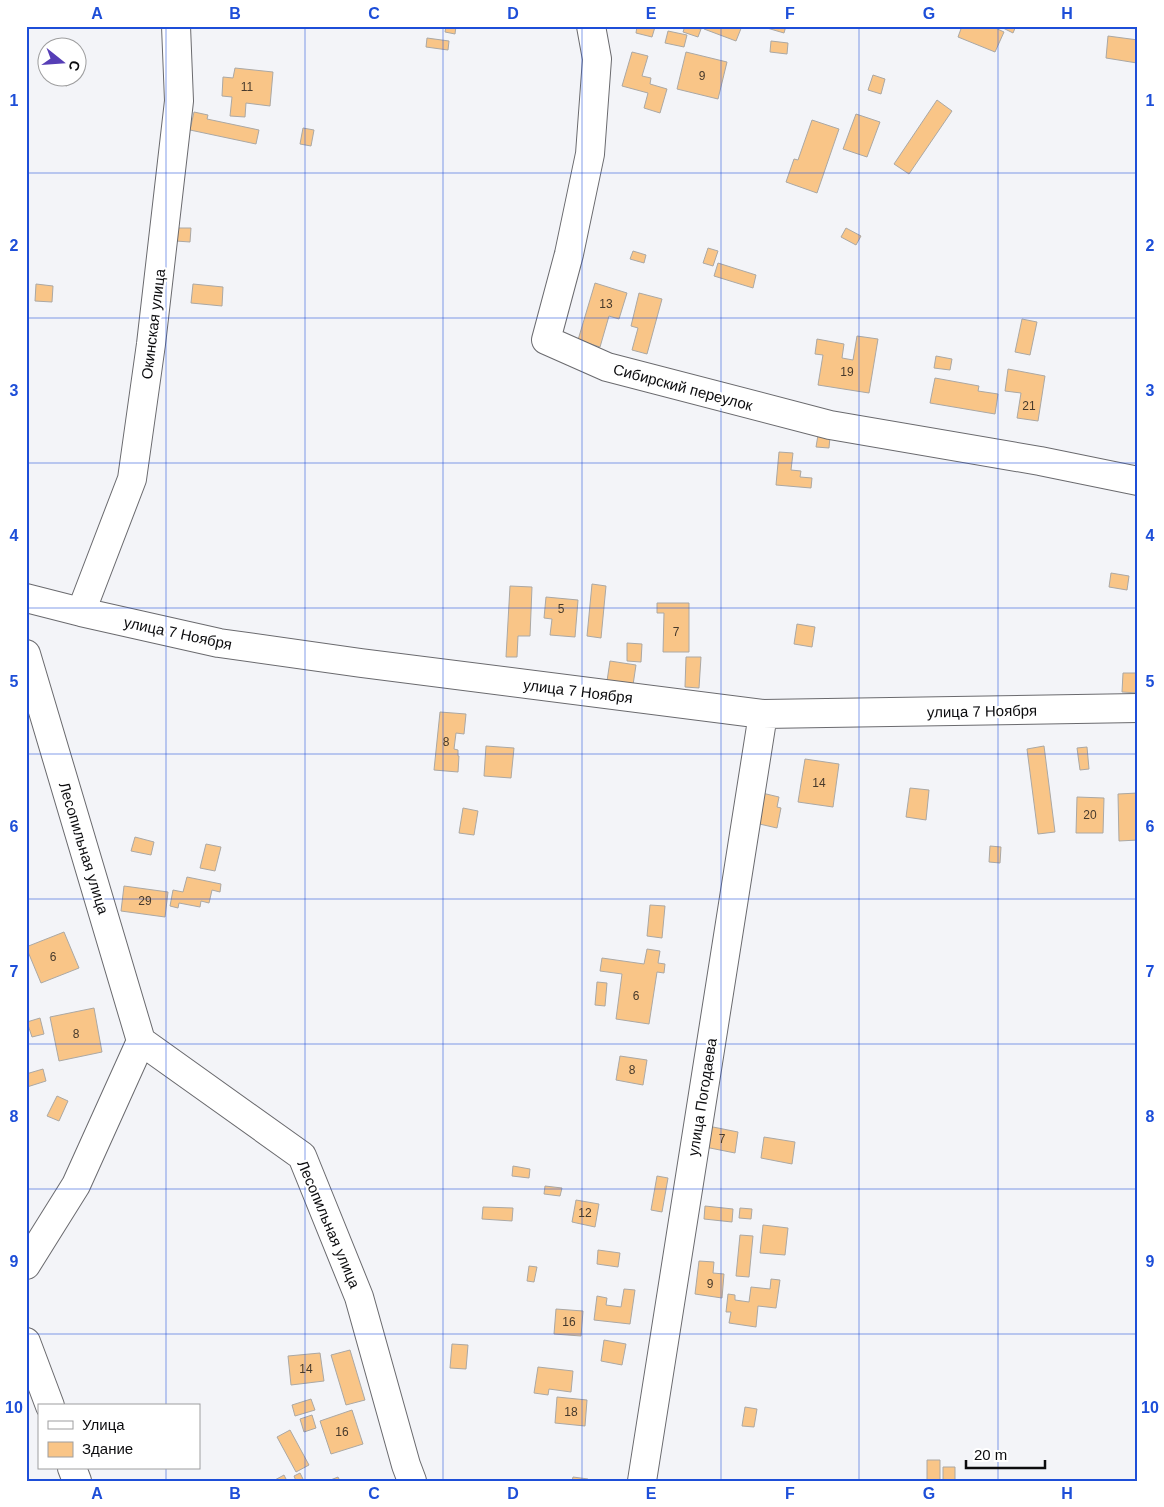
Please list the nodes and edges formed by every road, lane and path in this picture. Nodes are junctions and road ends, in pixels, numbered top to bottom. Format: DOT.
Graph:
graph roads {
  1 [pos="176,26"];
  2 [pos="591,26"];
  3 [pos="1138,481"];
  4 [pos="26,598"];
  5 [pos="80,612"];
  6 [pos="26,654"];
  7 [pos="1138,708"];
  8 [pos="763,714"];
  9 [pos="142,1041"];
  10 [pos="26,1264"];
  11 [pos="26,1342"];
  12 [pos="49,1404"];
  13 [pos="412,1481"];
  14 [pos="642,1481"];
  1 -- 5 [label="street, Окинская улица"];
  2 -- 3 [label="street, Сибирский переулок"];
  4 -- 5 [label="street, улица 7 Ноября"];
  5 -- 8 [label="street, улица 7 Ноября"];
  6 -- 9 [label="street, Лесопильная улица"];
  7 -- 8 [label="street, улица 7 Ноября"];
  8 -- 14 [label="street, улица Погодаева"];
  9 -- 10 [label="street"];
  9 -- 13 [label="street, Лесопильная улица"];
  11 -- 12 [label="street"];
}
